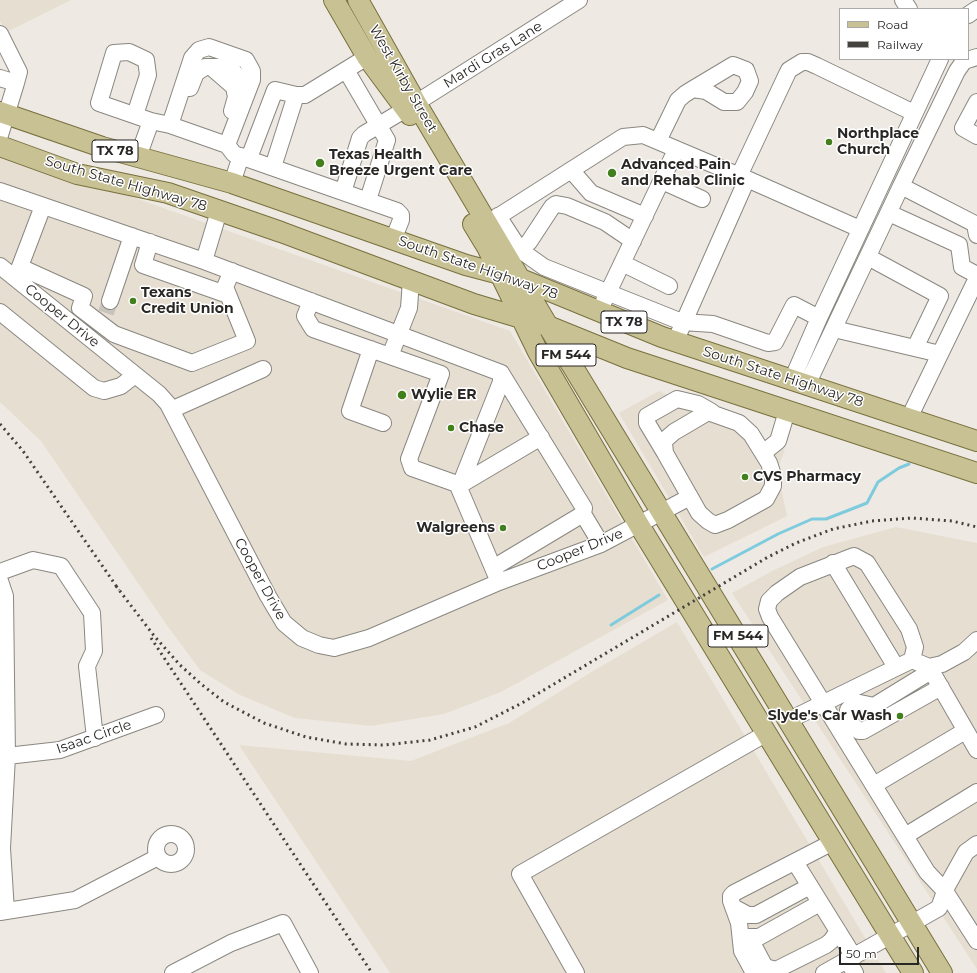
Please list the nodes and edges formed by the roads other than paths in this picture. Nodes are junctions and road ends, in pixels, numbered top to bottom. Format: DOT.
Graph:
graph roads {
  1 [pos="334,0"];
  2 [pos="358,0"];
  3 [pos="579,0"];
  4 [pos="0,34"];
  5 [pos="366,57"];
  6 [pos="940,60"];
  7 [pos="967,60"];
  8 [pos="346,70"];
  9 [pos="0,78"];
  10 [pos="252,80"];
  11 [pos="16,83"];
  12 [pos="693,89"];
  13 [pos="275,90"];
  14 [pos="296,95"];
  15 [pos="977,102"];
  16 [pos="411,106"];
  17 [pos="3,113"];
  18 [pos="914,113"];
  19 [pos="135,115"];
  20 [pos="151,121"];
  21 [pos="379,125"];
  22 [pos="174,126"];
  23 [pos="0,135"];
  24 [pos="977,136"];
  25 [pos="658,142"];
  26 [pos="223,144"];
  27 [pos="0,146"];
  28 [pos="676,150"];
  29 [pos="138,157"];
  30 [pos="245,157"];
  31 [pos="273,167"];
  32 [pos="571,170"];
  33 [pos="743,178"];
  34 [pos="662,181"];
  35 [pos="232,183"];
  36 [pos="901,186"];
  37 [pos="545,187"];
  38 [pos="0,191"];
  39 [pos="343,192"];
  40 [pos="702,199"];
  41 [pos="368,200"];
  42 [pos="556,204"];
  43 [pos="43,206"];
  44 [pos="219,211"];
  45 [pos="889,213"];
  46 [pos="645,216"];
  47 [pos="493,220"];
  48 [pos="976,226"];
  49 [pos="860,229"];
  50 [pos="132,236"];
  51 [pos="393,240"];
  52 [pos="632,241"];
  53 [pos="150,242"];
  54 [pos="487,247"];
  55 [pos="520,250"];
  56 [pos="868,257"];
  57 [pos="204,261"];
  58 [pos="622,263"];
  59 [pos="466,265"];
  60 [pos="0,266"];
  61 [pos="232,271"];
  62 [pos="18,273"];
  63 [pos="499,274"];
  64 [pos="977,277"];
  65 [pos="410,280"];
  66 [pos="523,280"];
  67 [pos="669,286"];
  68 [pos="608,292"];
  69 [pos="228,295"];
  70 [pos="311,301"];
  71 [pos="0,312"];
  72 [pos="599,312"];
  73 [pos="108,318"];
  74 [pos="521,318"];
  75 [pos="819,318"];
  76 [pos="682,322"];
  77 [pos="548,326"];
  78 [pos="834,329"];
  79 [pos="398,334"];
  80 [pos="675,342"];
  81 [pos="598,345"];
  82 [pos="915,348"];
  83 [pos="371,349"];
  84 [pos="104,350"];
  85 [pos="940,354"];
  86 [pos="390,356"];
  87 [pos="263,369"];
  88 [pos="501,373"];
  89 [pos="135,375"];
  90 [pos="800,383"];
  91 [pos="584,385"];
  92 [pos="171,410"];
  93 [pos="787,411"];
  94 [pos="712,412"];
  95 [pos="909,418"];
  96 [pos="383,423"];
  97 [pos="541,437"];
  98 [pos="977,441"];
  99 [pos="665,453"];
  100 [pos="763,453"];
  101 [pos="977,474"];
  102 [pos="460,485"];
  103 [pos="690,497"];
  104 [pos="663,512"];
  105 [pos="583,514"];
  106 [pos="639,525"];
  107 [pos="601,544"];
  108 [pos="833,563"];
  109 [pos="0,572"];
  110 [pos="496,575"];
  111 [pos="0,581"];
  112 [pos="977,640"];
  113 [pos="912,660"];
  114 [pos="896,667"];
  115 [pos="930,669"];
  116 [pos="941,687"];
  117 [pos="824,703"];
  118 [pos="156,715"];
  119 [pos="789,720"];
  120 [pos="965,731"];
  121 [pos="767,734"];
  122 [pos="95,738"];
  123 [pos="977,750"];
  124 [pos="7,756"];
  125 [pos="874,785"];
  126 [pos="977,792"];
  127 [pos="2,812"];
  128 [pos="905,836"];
  129 [pos="833,842"];
  130 [pos="977,844"];
  131 [pos="158,857"];
  132 [pos="795,862"];
  133 [pos="810,886"];
  134 [pos="945,892"];
  135 [pos="820,903"];
  136 [pos="733,907"];
  137 [pos="3,912"];
  138 [pos="912,924"];
  139 [pos="838,931"];
  140 [pos="890,936"];
  141 [pos="745,937"];
  142 [pos="977,941"];
  143 [pos="852,963"];
  144 [pos="172,973"];
  145 [pos="310,973"];
  146 [pos="576,973"];
  147 [pos="754,973"];
  148 [pos="824,973"];
  149 [pos="913,973"];
  150 [pos="942,973"];
  1 -- 5 [label="main road, West Kirby Street"];
  2 -- 16 [label="main road, West Kirby Street"];
  3 -- 16 [label="street, Mardi Gras Lane"];
  4 -- 11 [label="street"];
  5 -- 8 [label="street"];
  5 -- 16 [label="main road, West Kirby Street"];
  6 -- 18 [label="street"];
  7 -- 36 [label="street"];
  8 -- 14 [label="street"];
  8 -- 21 [label="street"];
  9 -- 11 [label="street"];
  10 -- 13 [label="street"];
  10 -- 22 [label="street"];
  10 -- 26 [label="street"];
  11 -- 17 [label="street"];
  12 -- 25 [label="street"];
  13 -- 14 [label="street"];
  13 -- 30 [label="street"];
  14 -- 31 [label="street"];
  15 -- 24 [label="street"];
  16 -- 21 [label="street, Mardi Gras Lane"];
  16 -- 47 [label="main road, West Kirby Street"];
  16 -- 54 [label="main road, West Kirby Street"];
  17 -- 23 [label="street"];
  17 -- 29 [label="main road, South State Highway 78 / TX 78"];
  18 -- 33 [label="street"];
  18 -- 49 [label="street"];
  19 -- 19 [label="street"];
  19 -- 20 [label="street"];
  20 -- 22 [label="street"];
  20 -- 29 [label="street"];
  21 -- 39 [label="street, Mardi Gras Lane"];
  21 -- 41 [label="street"];
  22 -- 26 [label="street"];
  22 -- 26 [label="street"];
  25 -- 28 [label="street"];
  25 -- 32 [label="street"];
  26 -- 30 [label="street"];
  27 -- 44 [label="main road, South State Highway 78 / TX 78"];
  28 -- 33 [label="street"];
  28 -- 34 [label="street"];
  29 -- 35 [label="main road, South State Highway 78 / TX 78"];
  30 -- 31 [label="street"];
  30 -- 35 [label="street"];
  31 -- 39 [label="street"];
  32 -- 37 [label="street"];
  32 -- 46 [label="street"];
  33 -- 49 [label="street"];
  33 -- 76 [label="street"];
  34 -- 40 [label="street"];
  34 -- 46 [label="street"];
  35 -- 44 [label="main road"];
  35 -- 51 [label="main road, South State Highway 78 / TX 78"];
  36 -- 45 [label="street"];
  36 -- 48 [label="street"];
  37 -- 42 [label="street"];
  37 -- 47 [label="street"];
  38 -- 43 [label="street"];
  39 -- 41 [label="street"];
  41 -- 51 [label="street"];
  42 -- 52 [label="street"];
  42 -- 55 [label="street"];
  43 -- 50 [label="street"];
  43 -- 62 [label="street"];
  44 -- 57 [label="street"];
  44 -- 65 [label="main road, South State Highway 78 / TX 78"];
  45 -- 56 [label="street"];
  45 -- 64 [label="street"];
  46 -- 52 [label="street"];
  47 -- 55 [label="street"];
  47 -- 66 [label="main road, West Kirby Street"];
  49 -- 75 [label="street"];
  50 -- 53 [label="street"];
  50 -- 73 [label="street"];
  51 -- 59 [label="main road, South State Highway 78 / TX 78"];
  52 -- 58 [label="street"];
  53 -- 57 [label="street"];
  53 -- 69 [label="street"];
  54 -- 59 [label="main road"];
  54 -- 63 [label="main road, West Kirby Street"];
  55 -- 68 [label="street"];
  56 -- 78 [label="street"];
  56 -- 82 [label="street"];
  57 -- 61 [label="street"];
  58 -- 67 [label="street"];
  58 -- 68 [label="street"];
  59 -- 63 [label="main road, South State Highway 78 / TX 78"];
  60 -- 62 [label="street, Cooper Drive"];
  61 -- 69 [label="street"];
  61 -- 70 [label="street"];
  62 -- 73 [label="street"];
  62 -- 84 [label="street, Cooper Drive"];
  63 -- 66 [label="main road, South State Highway 78 / TX 78"];
  63 -- 74 [label="main road, FM 544 / FM 544"];
  64 -- 85 [label="street"];
  65 -- 74 [label="main road, South State Highway 78 / TX 78"];
  65 -- 79 [label="street"];
  66 -- 72 [label="main road, South State Highway 78 / TX 78"];
  66 -- 77 [label="main road, FM 544 / FM 544"];
  68 -- 72 [label="street"];
  68 -- 76 [label="street"];
  69 -- 73 [label="street"];
  70 -- 79 [label="street"];
  70 -- 83 [label="street"];
  71 -- 89 [label="street"];
  72 -- 80 [label="main road, South State Highway 78 / TX 78"];
  73 -- 84 [label="street"];
  74 -- 77 [label="main road, South State Highway 78 / TX 78"];
  74 -- 106 [label="main road, FM 544 / FM 544"];
  75 -- 76 [label="street"];
  75 -- 90 [label="street"];
  76 -- 80 [label="street"];
  77 -- 81 [label="main road, South State Highway 78 / TX 78"];
  77 -- 91 [label="main road, FM 544 / FM 544"];
  78 -- 82 [label="street"];
  78 -- 90 [label="street"];
  79 -- 86 [label="street"];
  79 -- 88 [label="street"];
  80 -- 90 [label="main road, South State Highway 78 / TX 78"];
  81 -- 91 [label="main road"];
  81 -- 93 [label="main road, South State Highway 78 / TX 78"];
  82 -- 85 [label="street"];
  83 -- 86 [label="street"];
  83 -- 96 [label="street"];
  84 -- 89 [label="street, Cooper Drive"];
  85 -- 95 [label="street"];
  86 -- 102 [label="street"];
  87 -- 92 [label="street"];
  88 -- 97 [label="street"];
  88 -- 102 [label="street"];
  89 -- 92 [label="street, Cooper Drive"];
  90 -- 93 [label="main road"];
  90 -- 95 [label="main road, South State Highway 78 / TX 78"];
  91 -- 104 [label="main road, FM 544 / FM 544"];
  92 -- 110 [label="street, Cooper Drive"];
  93 -- 100 [label="street"];
  93 -- 101 [label="main road, South State Highway 78 / TX 78"];
  94 -- 99 [label="street"];
  94 -- 99 [label="street"];
  94 -- 100 [label="street"];
  95 -- 98 [label="main road, South State Highway 78 / TX 78"];
  97 -- 102 [label="street"];
  97 -- 105 [label="street"];
  99 -- 103 [label="street"];
  100 -- 103 [label="street"];
  102 -- 110 [label="street"];
  103 -- 104 [label="street, Cooper Drive"];
  104 -- 106 [label="street, Cooper Drive"];
  104 -- 119 [label="main road, FM 544 / FM 544"];
  105 -- 107 [label="street"];
  105 -- 110 [label="street"];
  106 -- 107 [label="street, Cooper Drive"];
  106 -- 121 [label="main road, FM 544 / FM 544"];
  107 -- 110 [label="street, Cooper Drive"];
  108 -- 113 [label="street"];
  108 -- 114 [label="street"];
  108 -- 117 [label="street"];
  109 -- 122 [label="street"];
  111 -- 124 [label="street"];
  112 -- 115 [label="street"];
  113 -- 114 [label="street"];
  113 -- 115 [label="street"];
  114 -- 117 [label="street"];
  115 -- 116 [label="street"];
  115 -- 116 [label="street"];
  116 -- 120 [label="street"];
  117 -- 119 [label="street"];
  117 -- 125 [label="street"];
  118 -- 122 [label="street, Isaac Circle"];
  119 -- 121 [label="main road"];
  119 -- 138 [label="main road, FM 544 / FM 544"];
  120 -- 123 [label="street"];
  120 -- 125 [label="street"];
  121 -- 129 [label="main road, FM 544 / FM 544"];
  121 -- 146 [label="street"];
  122 -- 124 [label="street, Isaac Circle"];
  124 -- 127 [label="street"];
  125 -- 128 [label="street"];
  126 -- 128 [label="street"];
  127 -- 137 [label="street"];
  128 -- 134 [label="street"];
  129 -- 132 [label="street"];
  129 -- 140 [label="main road, FM 544 / FM 544"];
  130 -- 134 [label="street"];
  131 -- 137 [label="street"];
  132 -- 133 [label="street"];
  132 -- 136 [label="street"];
  133 -- 135 [label="street"];
  133 -- 136 [label="street"];
  134 -- 138 [label="street"];
  134 -- 142 [label="street"];
  135 -- 139 [label="street"];
  135 -- 141 [label="street"];
  136 -- 141 [label="street"];
  138 -- 140 [label="street"];
  138 -- 150 [label="main road, FM 544 / FM 544"];
  139 -- 141 [label="street"];
  139 -- 143 [label="street"];
  140 -- 143 [label="street"];
  140 -- 149 [label="main road, FM 544 / FM 544"];
  141 -- 147 [label="street"];
  143 -- 148 [label="street"];
  144 -- 145 [label="street"];
}
